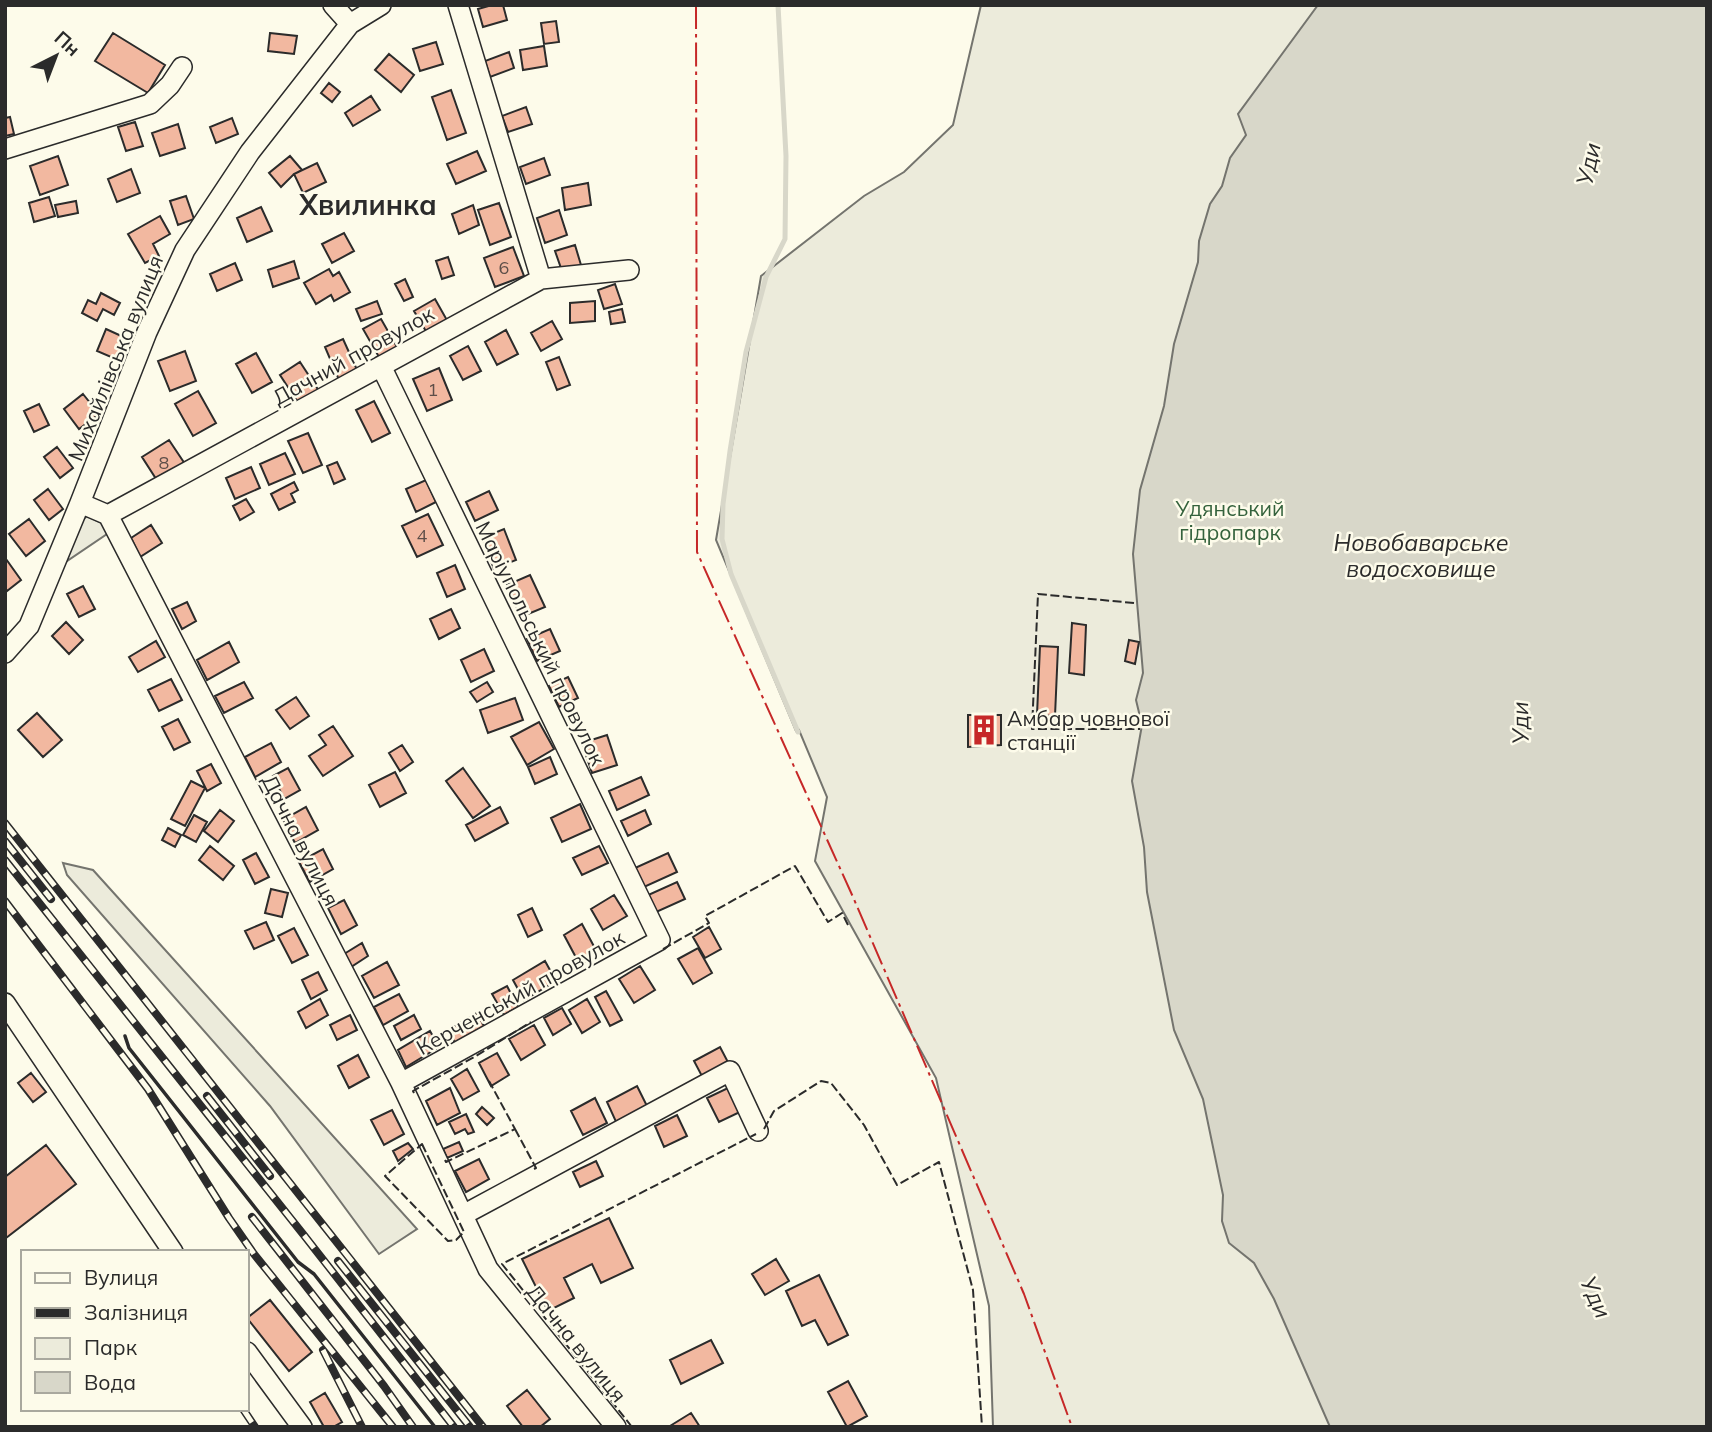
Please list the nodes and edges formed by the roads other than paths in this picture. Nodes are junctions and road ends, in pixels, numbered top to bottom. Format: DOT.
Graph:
graph roads {
  1 [pos="333,5"];
  2 [pos="381,5"];
  3 [pos="458,5"];
  4 [pos="349,24"];
  5 [pos="182,67"];
  6 [pos="5,149"];
  7 [pos="629,270"];
  8 [pos="541,279"];
  9 [pos="381,366"];
  10 [pos="80,503"];
  11 [pos="108,515"];
  12 [pos="5,653"];
  13 [pos="660,940"];
  14 [pos="5,1003"];
  15 [pos="401,1083"];
  16 [pos="758,1131"];
  17 [pos="463,1215"];
  18 [pos="172,1250"];
  19 [pos="248,1353"];
  20 [pos="302,1427"];
  21 [pos="616,1427"];
  1 -- 4 [label="street"];
  2 -- 4 [label="street, Михайлівська вулиця"];
  3 -- 8 [label="street"];
  4 -- 10 [label="street, Михайлівська вулиця"];
  5 -- 6 [label="street"];
  7 -- 8 [label="street, Дачний провулок"];
  8 -- 9 [label="street, Дачний провулок"];
  9 -- 11 [label="street, Дачний провулок"];
  9 -- 13 [label="street, Маріупольський провулок"];
  10 -- 11 [label="street"];
  10 -- 12 [label="street, Михайлівська вулиця"];
  11 -- 15 [label="street, Дачна вулиця"];
  13 -- 15 [label="street, Керченський провулок"];
  14 -- 18 [label="street"];
  15 -- 17 [label="street, Дачна вулиця"];
  16 -- 17 [label="street"];
  17 -- 21 [label="street, Дачна вулиця"];
  19 -- 20 [label="street"];
}
